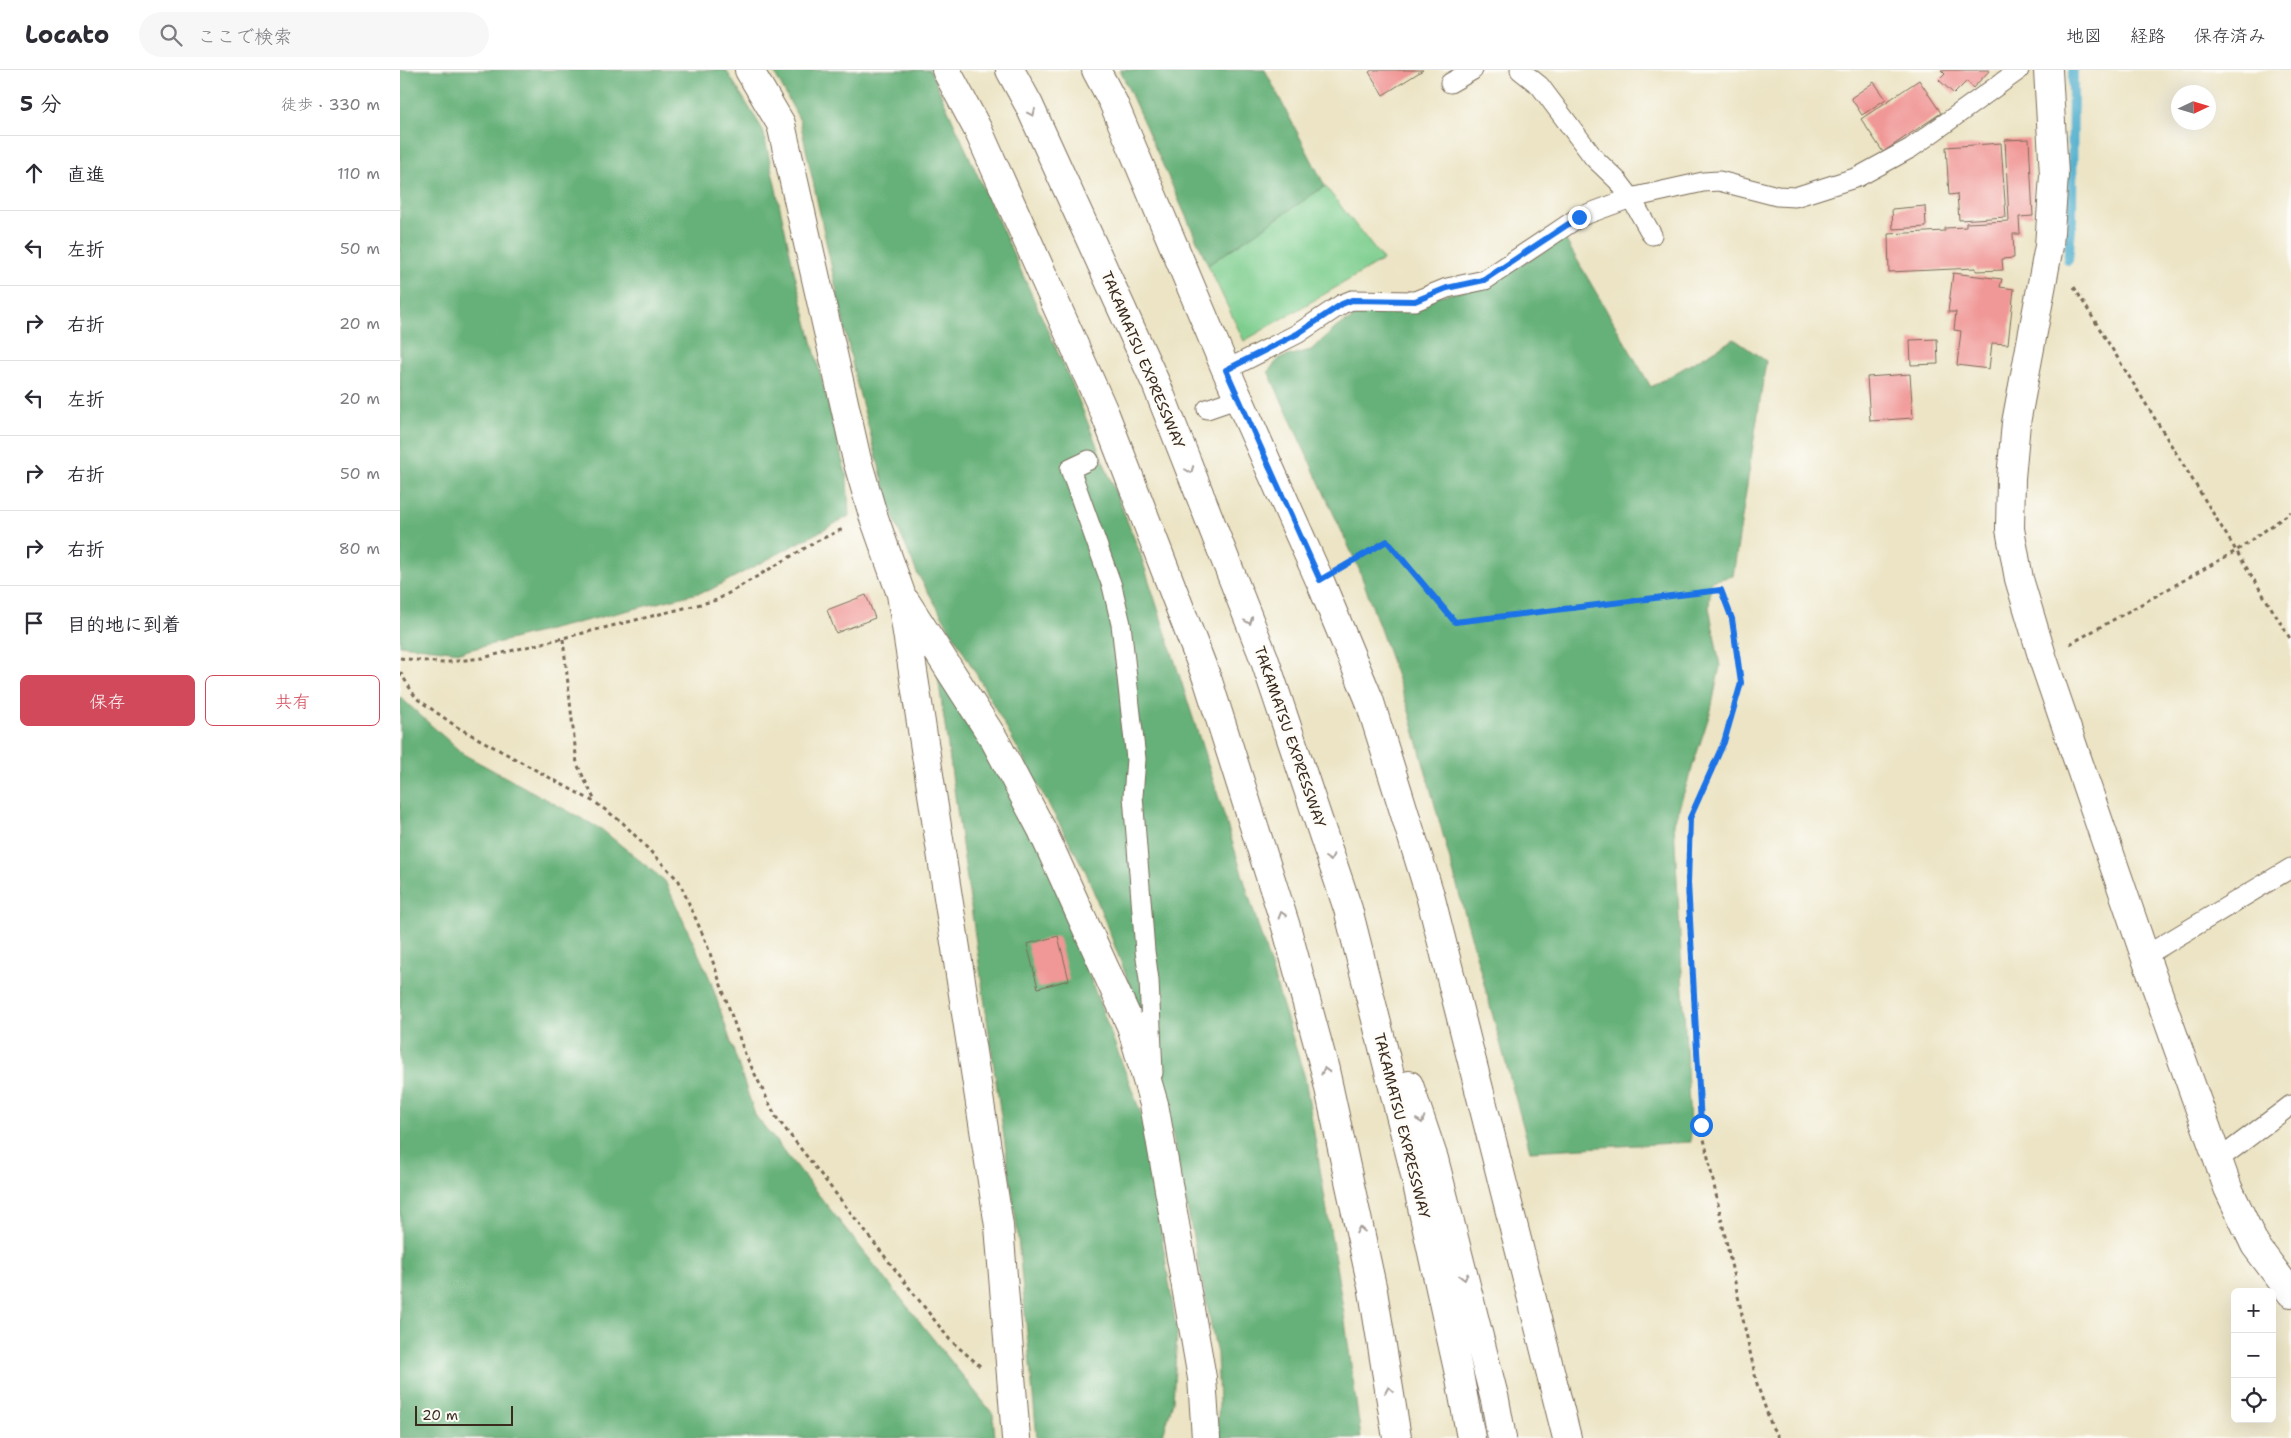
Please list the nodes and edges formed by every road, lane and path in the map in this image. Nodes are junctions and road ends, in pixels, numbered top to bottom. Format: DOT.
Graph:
graph roads {
  1 [pos="749,70"];
  2 [pos="946,70"];
  3 [pos="1010,70"];
  4 [pos="1096,70"];
  5 [pos="1473,70"];
  6 [pos="1520,70"];
  7 [pos="2019,70"];
  8 [pos="2048,70"];
  9 [pos="1450,83"];
  10 [pos="1631,198"];
  11 [pos="1652,235"];
  12 [pos="2049,246"];
  13 [pos="1226,370"];
  14 [pos="1239,398"];
  15 [pos="1207,410"];
  16 [pos="1089,460"];
  17 [pos="2291,512"];
  18 [pos="872,515"];
  19 [pos="2236,551"];
  20 [pos="1320,580"];
  21 [pos="901,594"];
  22 [pos="564,639"];
  23 [pos="2291,640"];
  24 [pos="400,658"];
  25 [pos="2043,659"];
  26 [pos="400,672"];
  27 [pos="596,803"];
  28 [pos="2291,868"];
  29 [pos="1348,909"];
  30 [pos="2145,956"];
  31 [pos="1154,1104"];
  32 [pos="2291,1105"];
  33 [pos="2218,1160"];
  34 [pos="2291,1293"];
  35 [pos="1014,1396"];
  36 [pos="1016,1438"];
  37 [pos="1206,1438"];
  38 [pos="1396,1438"];
  39 [pos="1471,1438"];
  40 [pos="1502,1438"];
  41 [pos="1566,1438"];
  42 [pos="1779,1438"];
  1 -- 18 [label="main road"];
  38 -- 2 [label="main road, one-way"];
  3 -- 29 [label="main road, TAKAMATSU EXPRESSWAY, one-way"];
  4 -- 13 [label="main road"];
  5 -- 9 [label="lane"];
  6 -- 10 [label="lane"];
  7 -- 10 [label="lane"];
  8 -- 12 [label="main road"];
  10 -- 11 [label="lane"];
  10 -- 13 [label="lane"];
  12 -- 19 [label="path"];
  12 -- 25 [label="main road"];
  13 -- 14 [label="main road"];
  14 -- 15 [label="lane"];
  14 -- 20 [label="main road"];
  16 -- 31 [label="lane"];
  17 -- 19 [label="path"];
  18 -- 21 [label="main road"];
  18 -- 22 [label="path"];
  19 -- 23 [label="path"];
  19 -- 25 [label="path"];
  20 -- 41 [label="main road"];
  20 -- 42 [label="path"];
  21 -- 31 [label="main road"];
  21 -- 35 [label="main road"];
  22 -- 24 [label="path"];
  22 -- 27 [label="path"];
  25 -- 30 [label="main road"];
  26 -- 27 [label="path"];
  27 -- 35 [label="path"];
  28 -- 30 [label="lane"];
  29 -- 39 [label="main road, TAKAMATSU EXPRESSWAY"];
  29 -- 40 [label="main road, one-way"];
  30 -- 33 [label="main road"];
  31 -- 37 [label="main road"];
  32 -- 33 [label="lane"];
  33 -- 34 [label="main road"];
  35 -- 36 [label="main road"];
}
